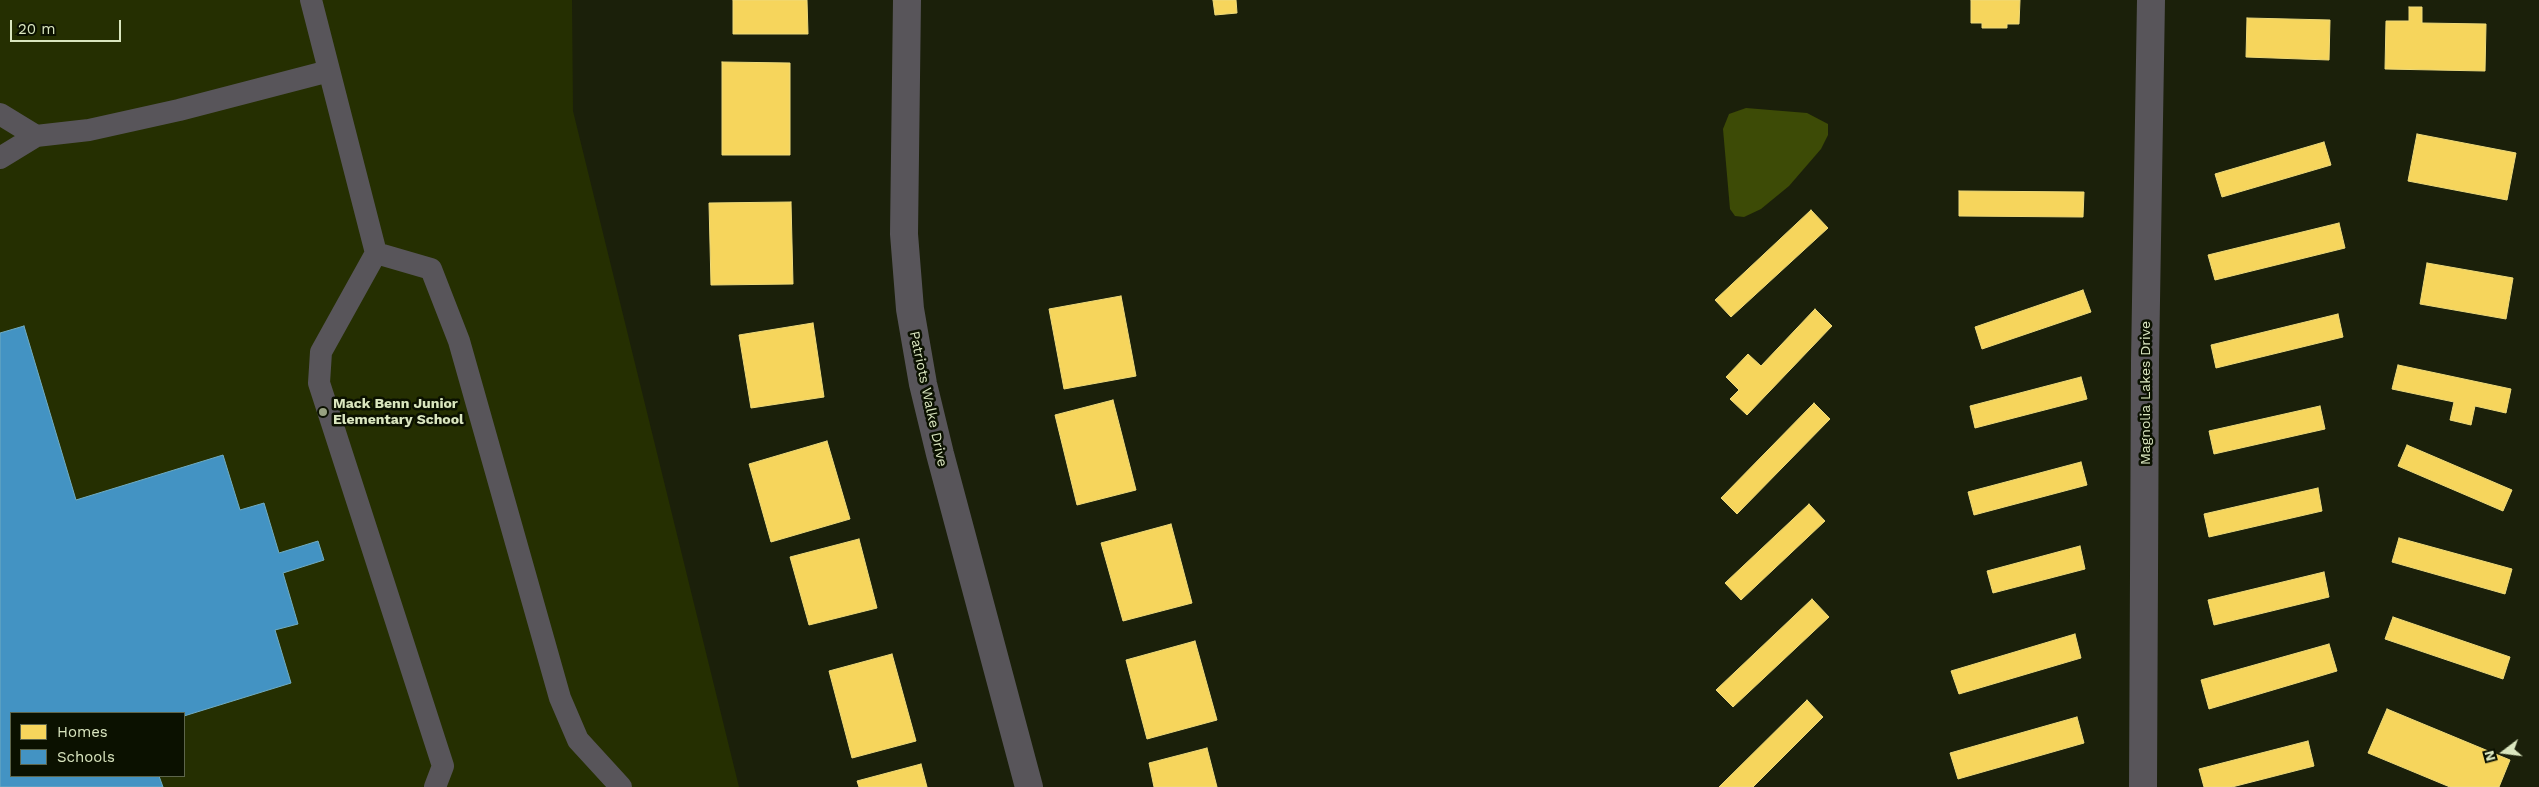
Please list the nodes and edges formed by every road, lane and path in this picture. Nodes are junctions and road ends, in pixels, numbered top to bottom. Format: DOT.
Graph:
graph roads {
  1 [pos="311,0"];
  2 [pos="907,0"];
  3 [pos="2151,0"];
  4 [pos="328,71"];
  5 [pos="0,114"];
  6 [pos="36,136"];
  7 [pos="0,158"];
  8 [pos="376,253"];
  9 [pos="435,787"];
  10 [pos="621,787"];
  11 [pos="1029,787"];
  12 [pos="2143,787"];
  1 -- 4 [label="lane"];
  2 -- 11 [label="street, Patriots Walke Drive"];
  3 -- 12 [label="street, Magnolia Lakes Drive"];
  4 -- 6 [label="lane"];
  4 -- 8 [label="lane"];
  5 -- 6 [label="lane"];
  6 -- 7 [label="lane"];
  8 -- 9 [label="lane"];
  8 -- 10 [label="lane"];
}
